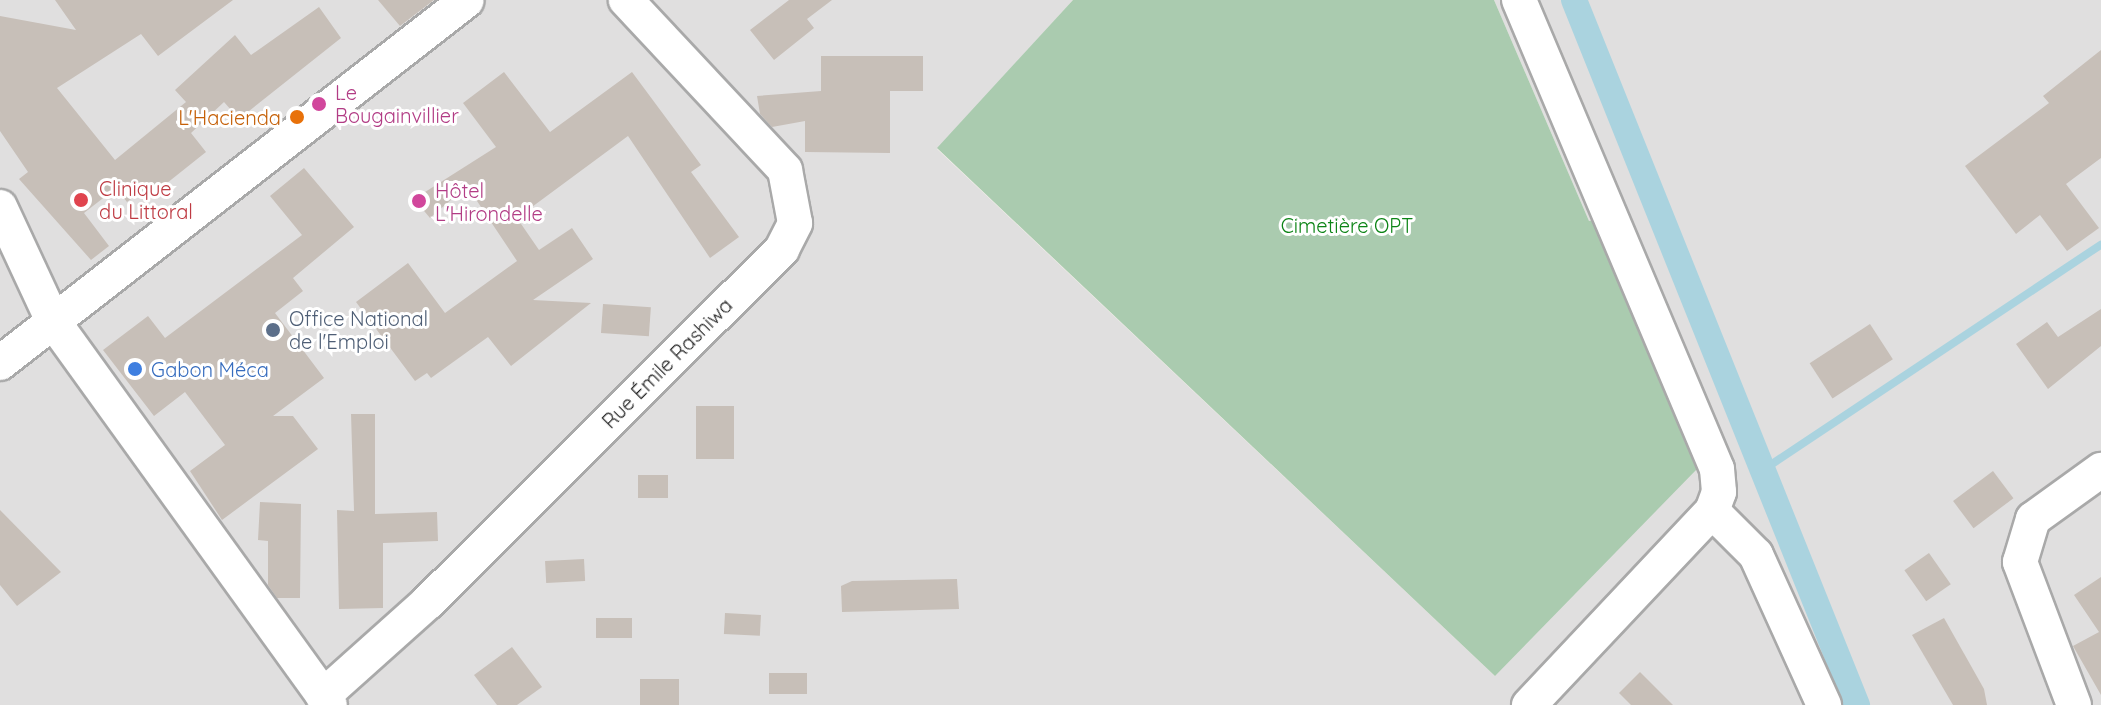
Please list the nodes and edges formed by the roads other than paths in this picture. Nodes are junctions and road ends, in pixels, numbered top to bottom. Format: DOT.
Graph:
graph roads {
  1 [pos="467,0"];
  2 [pos="626,0"];
  3 [pos="1519,0"];
  4 [pos="0,207"];
  5 [pos="53,321"];
  6 [pos="0,363"];
  7 [pos="2101,470"];
  8 [pos="1712,511"];
  9 [pos="326,700"];
  10 [pos="1529,705"];
  11 [pos="1824,705"];
  12 [pos="2074,705"];
  1 -- 5 [label="street"];
  2 -- 9 [label="street, Rue Émile Rashiwa"];
  3 -- 8 [label="street"];
  4 -- 5 [label="street"];
  5 -- 6 [label="street"];
  5 -- 9 [label="street"];
  7 -- 12 [label="street"];
  8 -- 10 [label="street"];
  8 -- 11 [label="street"];
}
